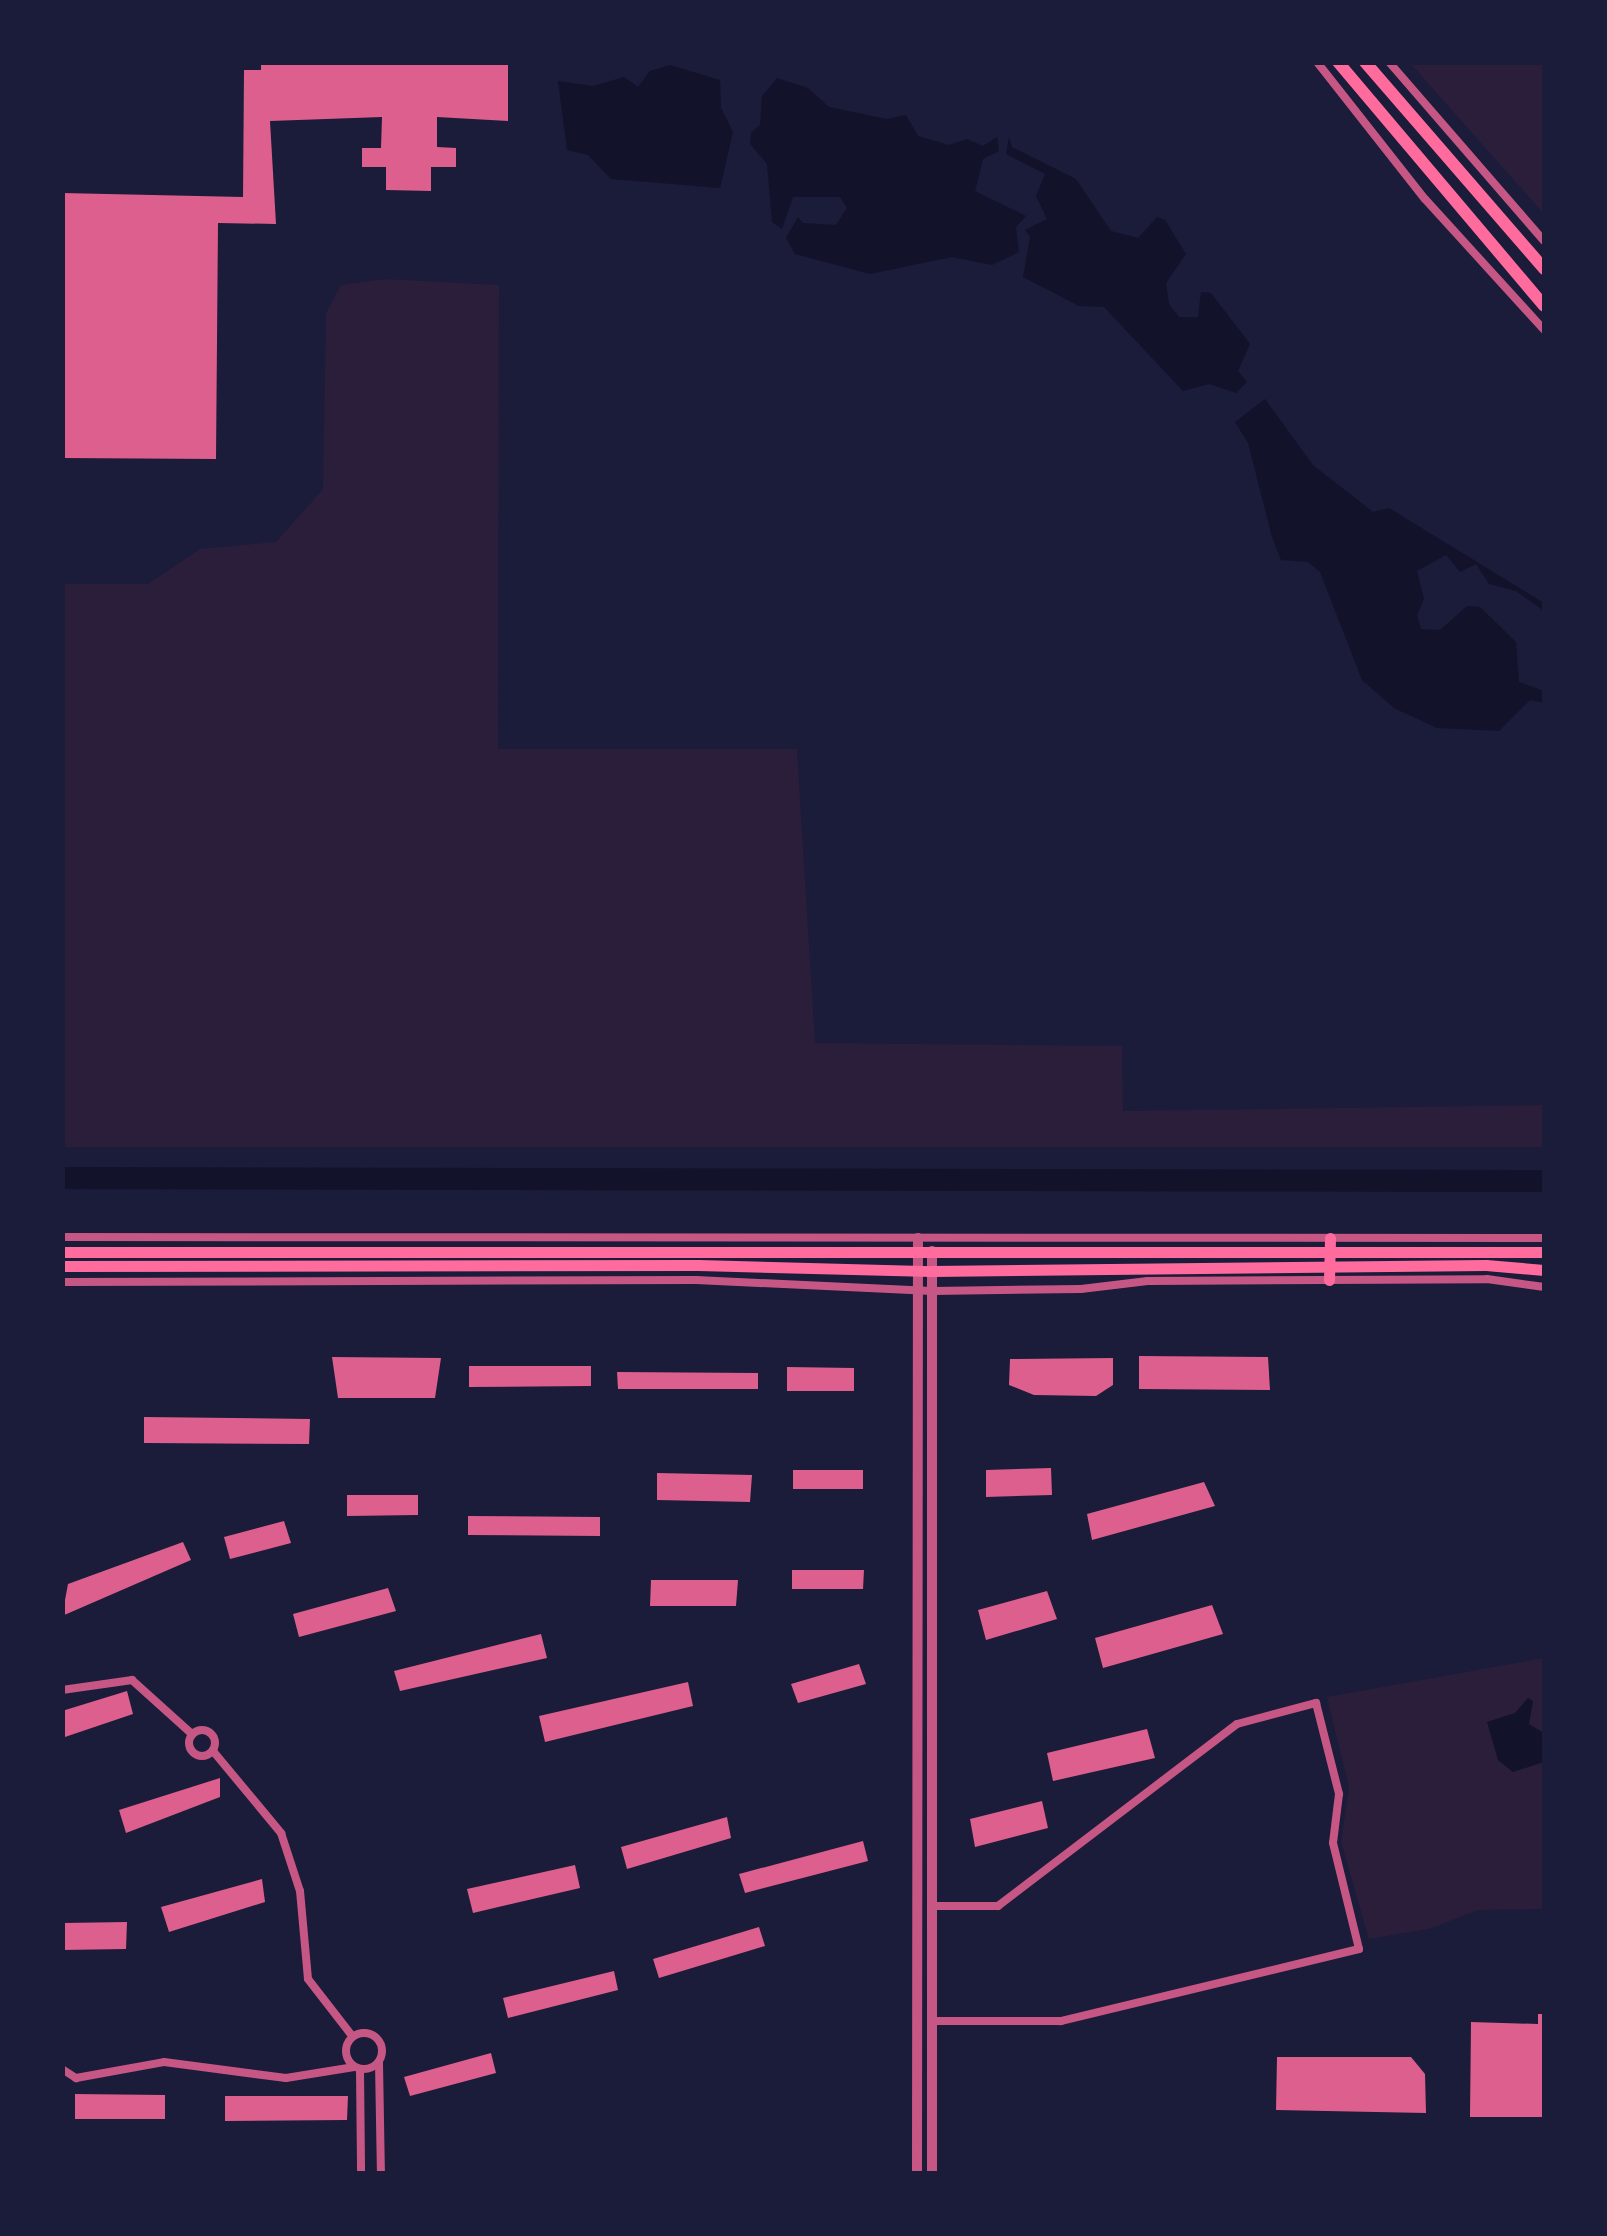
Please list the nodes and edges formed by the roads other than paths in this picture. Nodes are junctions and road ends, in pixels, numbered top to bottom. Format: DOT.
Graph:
graph roads {
  1 [pos="1317,62"];
  2 [pos="1338,62"];
  3 [pos="1365,62"];
  4 [pos="1389,62"];
  5 [pos="1544,241"];
  6 [pos="1544,269"];
  7 [pos="1544,306"];
  8 [pos="1544,330"];
  9 [pos="62,1237"];
  10 [pos="1544,1238"];
  11 [pos="918,1244"];
  12 [pos="932,1251"];
  13 [pos="62,1252"];
  14 [pos="1330,1252"];
  15 [pos="1544,1252"];
  16 [pos="62,1266"];
  17 [pos="1544,1270"];
  18 [pos="925,1272"];
  19 [pos="1329,1280"];
  20 [pos="62,1282"];
  21 [pos="1544,1287"];
  22 [pos="918,1290"];
  23 [pos="932,1290"];
  24 [pos="62,1690"];
  25 [pos="192,1734"];
  26 [pos="213,1751"];
  27 [pos="931,1906"];
  28 [pos="932,2021"];
  29 [pos="353,2036"];
  30 [pos="379,2062"];
  31 [pos="357,2068"];
  32 [pos="62,2069"];
  33 [pos="362,2174"];
  34 [pos="381,2174"];
  35 [pos="917,2174"];
  36 [pos="932,2174"];
  1 -- 8 [label="street"];
  2 -- 7 [label="main road"];
  3 -- 6 [label="main road"];
  4 -- 5 [label="street"];
  9 -- 11 [label="street"];
  10 -- 14 [label="street"];
  11 -- 12 [label="main road"];
  11 -- 13 [label="main road"];
  11 -- 14 [label="street"];
  11 -- 18 [label="street"];
  12 -- 14 [label="main road"];
  12 -- 18 [label="street"];
  14 -- 15 [label="main road"];
  14 -- 17 [label="main road"];
  14 -- 18 [label="main road"];
  14 -- 19 [label="main road"];
  16 -- 18 [label="main road"];
  18 -- 22 [label="street"];
  18 -- 23 [label="street"];
  19 -- 21 [label="street"];
  19 -- 23 [label="street"];
  20 -- 22 [label="street"];
  22 -- 23 [label="street"];
  22 -- 35 [label="street"];
  23 -- 27 [label="street"];
  24 -- 25 [label="street"];
  25 -- 26 [label="street"];
  25 -- 26 [label="street"];
  26 -- 29 [label="street"];
  27 -- 28 [label="street"];
  27 -- 28 [label="street"];
  28 -- 36 [label="street"];
  29 -- 30 [label="street"];
  29 -- 31 [label="street"];
  30 -- 31 [label="street"];
  30 -- 34 [label="street"];
  31 -- 32 [label="street"];
  31 -- 33 [label="street"];
}
